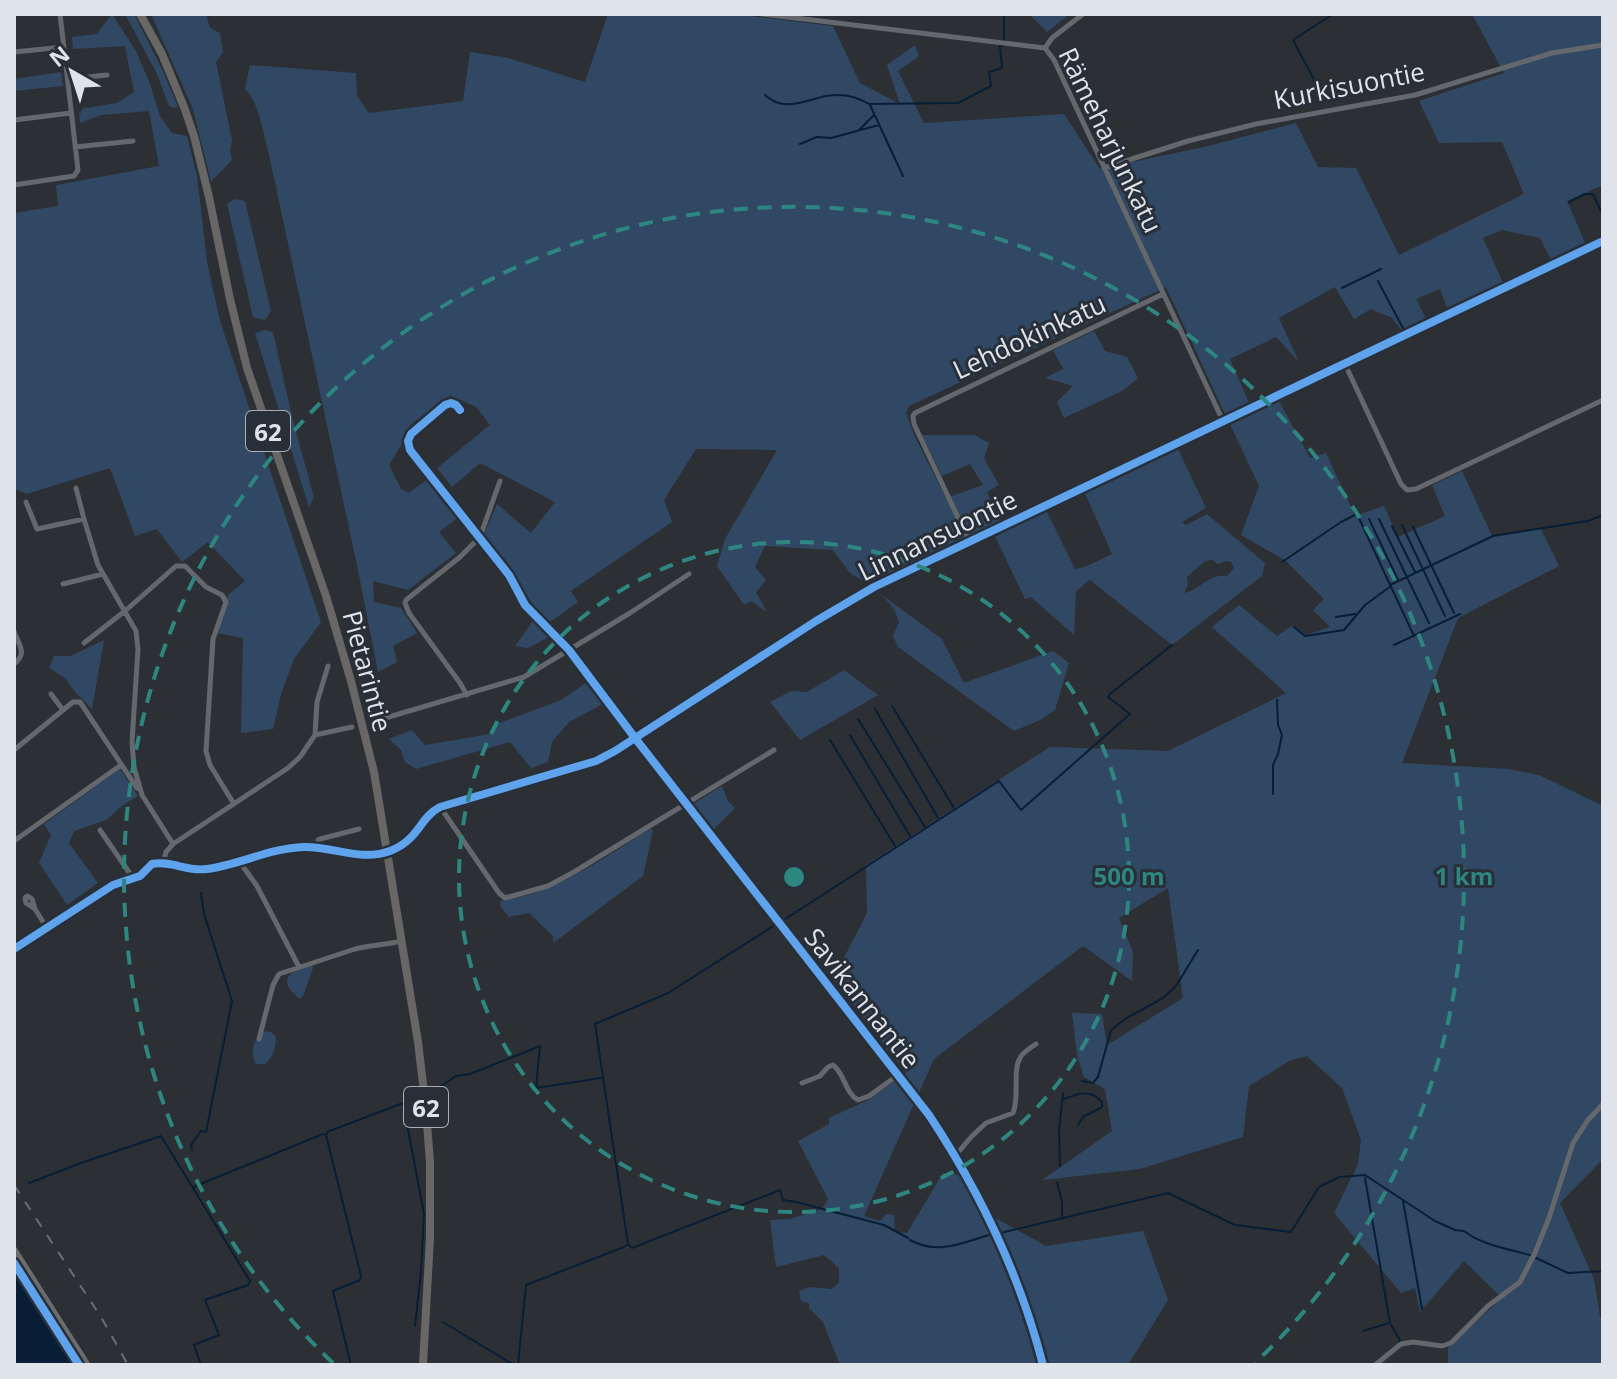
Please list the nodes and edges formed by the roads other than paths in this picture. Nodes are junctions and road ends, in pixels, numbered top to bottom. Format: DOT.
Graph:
graph roads {
  1 [pos="60,14"];
  2 [pos="140,14"];
  3 [pos="762,14"];
  4 [pos="1083,14"];
  5 [pos="1603,45"];
  6 [pos="64,47"];
  7 [pos="1045,48"];
  8 [pos="14,52"];
  9 [pos="107,75"];
  10 [pos="68,79"];
  11 [pos="71,113"];
  12 [pos="14,120"];
  13 [pos="133,141"];
  14 [pos="75,147"];
  15 [pos="1104,168"];
  16 [pos="14,185"];
  17 [pos="1603,241"];
  18 [pos="1163,294"];
  19 [pos="1345,364"];
  20 [pos="1603,400"];
  21 [pos="460,410"];
  22 [pos="1223,421"];
  23 [pos="500,481"];
  24 [pos="76,488"];
  25 [pos="26,502"];
  26 [pos="84,519"];
  27 [pos="480,537"];
  28 [pos="969,541"];
  29 [pos="103,574"];
  30 [pos="689,574"];
  31 [pos="63,584"];
  32 [pos="125,611"];
  33 [pos="14,631"];
  34 [pos="84,643"];
  35 [pos="569,650"];
  36 [pos="14,664"];
  37 [pos="328,666"];
  38 [pos="51,694"];
  39 [pos="467,695"];
  40 [pos="63,710"];
  41 [pos="382,719"];
  42 [pos="352,727"];
  43 [pos="315,735"];
  44 [pos="635,738"];
  45 [pos="14,750"];
  46 [pos="774,750"];
  47 [pos="121,765"];
  48 [pos="142,795"];
  49 [pos="234,804"];
  50 [pos="686,804"];
  51 [pos="440,807"];
  52 [pos="359,829"];
  53 [pos="100,830"];
  54 [pos="14,841"];
  55 [pos="173,844"];
  56 [pos="317,847"];
  57 [pos="387,852"];
  58 [pos="239,861"];
  59 [pos="163,863"];
  60 [pos="133,879"];
  61 [pos="35,909"];
  62 [pos="47,928"];
  63 [pos="401,941"];
  64 [pos="14,949"];
  65 [pos="299,967"];
  66 [pos="259,1039"];
  67 [pos="1036,1044"];
  68 [pos="898,1075"];
  69 [pos="802,1083"];
  70 [pos="1603,1104"];
  71 [pos="955,1156"];
  72 [pos="14,1250"];
  73 [pos="87,1365"];
  74 [pos="423,1365"];
  75 [pos="1043,1365"];
  76 [pos="1375,1365"];
  1 -- 6 [label="street"];
  2 -- 57 [label="main road, Pietarintie / 62"];
  3 -- 7 [label="street, Rämeharjunkatu"];
  4 -- 7 [label="street"];
  5 -- 15 [label="street, Kurkisuontie"];
  6 -- 8 [label="street"];
  6 -- 10 [label="street"];
  7 -- 15 [label="street, Rämeharjunkatu"];
  9 -- 10 [label="street"];
  10 -- 11 [label="street"];
  11 -- 12 [label="street"];
  11 -- 14 [label="street"];
  13 -- 14 [label="street"];
  14 -- 16 [label="street"];
  15 -- 18 [label="street, Rämeharjunkatu"];
  17 -- 19 [label="street, Linnansuontie"];
  18 -- 22 [label="street, Rämeharjunkatu"];
  18 -- 28 [label="street, Lehdokinkatu"];
  19 -- 20 [label="street"];
  19 -- 22 [label="street, Linnansuontie"];
  21 -- 27 [label="street, Savikannantie"];
  22 -- 28 [label="street, Linnansuontie"];
  23 -- 27 [label="street"];
  24 -- 26 [label="street"];
  25 -- 26 [label="street"];
  26 -- 29 [label="street"];
  27 -- 35 [label="street, Savikannantie"];
  27 -- 39 [label="street"];
  28 -- 44 [label="street, Linnansuontie"];
  29 -- 31 [label="street"];
  29 -- 32 [label="street"];
  30 -- 35 [label="street"];
  32 -- 34 [label="street"];
  32 -- 48 [label="street"];
  32 -- 49 [label="street"];
  33 -- 36 [label="street"];
  35 -- 39 [label="street"];
  35 -- 44 [label="street, Savikannantie"];
  37 -- 43 [label="street"];
  38 -- 40 [label="street"];
  39 -- 41 [label="street"];
  40 -- 45 [label="street"];
  40 -- 47 [label="street"];
  42 -- 43 [label="street"];
  43 -- 49 [label="street"];
  44 -- 50 [label="street, Savikannantie"];
  44 -- 51 [label="street, Linnansuontie"];
  46 -- 50 [label="street"];
  47 -- 48 [label="street"];
  47 -- 54 [label="street"];
  48 -- 55 [label="street"];
  49 -- 55 [label="street"];
  50 -- 51 [label="street"];
  50 -- 68 [label="street, Savikannantie"];
  51 -- 57 [label="street"];
  52 -- 56 [label="street"];
  53 -- 60 [label="street"];
  55 -- 59 [label="street"];
  56 -- 57 [label="street"];
  56 -- 58 [label="street"];
  57 -- 63 [label="main road, Pietarintie / 62"];
  58 -- 59 [label="street"];
  58 -- 65 [label="street"];
  59 -- 60 [label="street"];
  60 -- 62 [label="street"];
  61 -- 62 [label="street"];
  62 -- 64 [label="street"];
  63 -- 65 [label="street"];
  63 -- 74 [label="main road, Pietarintie / 62"];
  65 -- 66 [label="street"];
  67 -- 71 [label="street"];
  68 -- 69 [label="street"];
  68 -- 71 [label="street, Savikannantie"];
  70 -- 76 [label="street"];
  71 -- 75 [label="street, Savikannantie"];
  72 -- 73 [label="street"];
}
